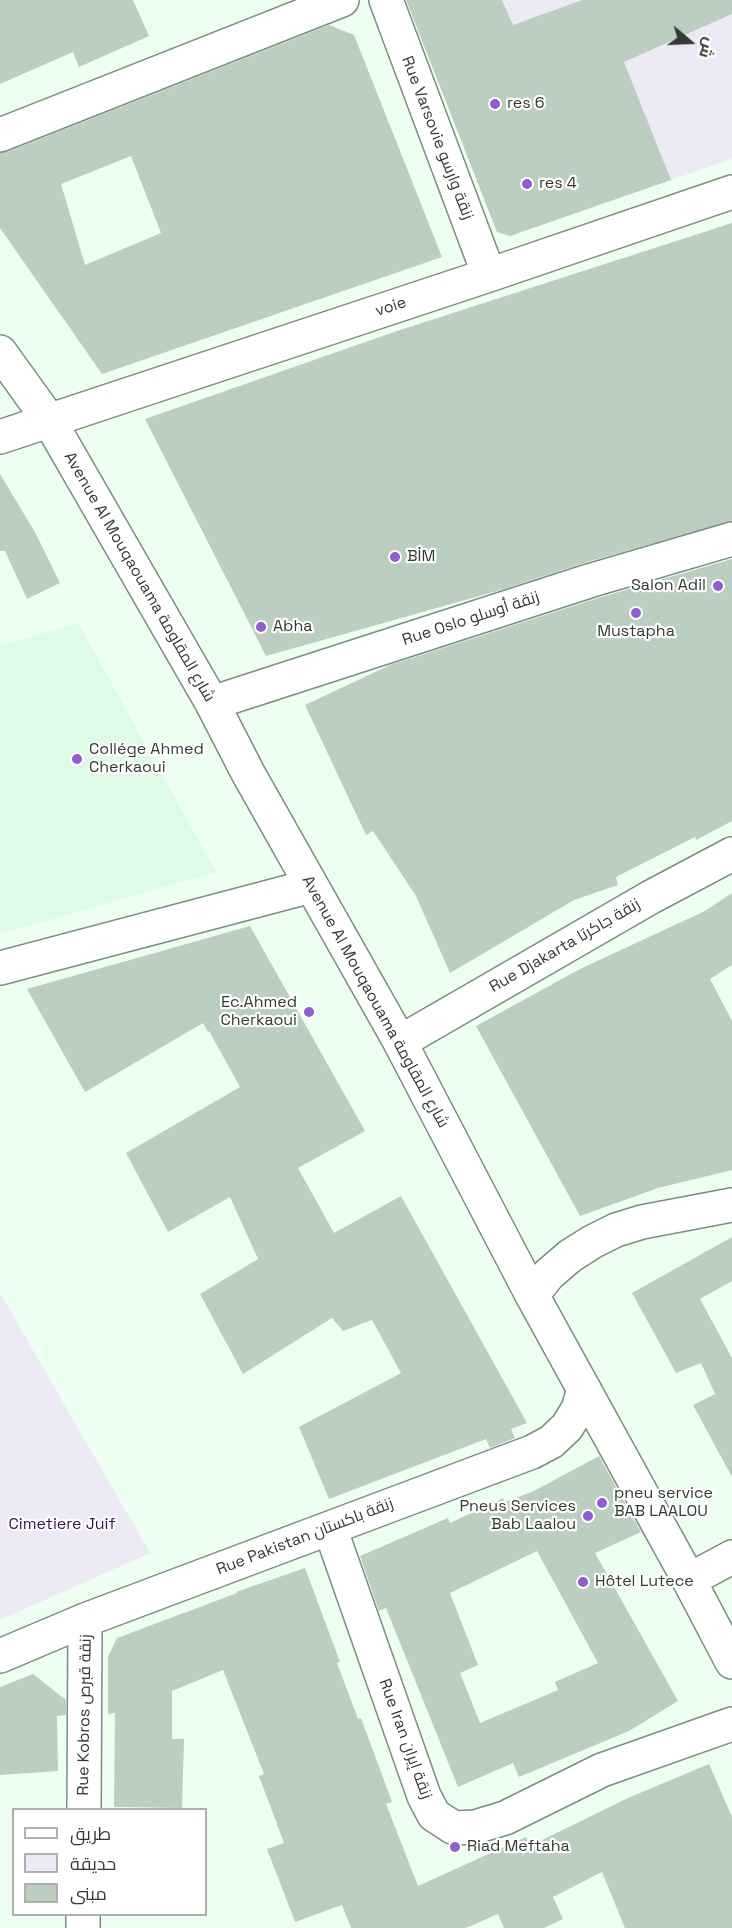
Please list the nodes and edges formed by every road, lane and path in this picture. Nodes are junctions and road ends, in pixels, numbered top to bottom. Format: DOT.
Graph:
graph roads {
  1 [pos="342,0"];
  2 [pos="386,0"];
  3 [pos="0,135"];
  4 [pos="732,192"];
  5 [pos="489,275"];
  6 [pos="0,352"];
  7 [pos="49,420"];
  8 [pos="0,437"];
  9 [pos="732,539"];
  10 [pos="212,703"];
  11 [pos="732,854"];
  12 [pos="311,886"];
  13 [pos="0,968"];
  14 [pos="400,1042"];
  15 [pos="732,1205"];
  16 [pos="532,1295"];
  17 [pos="584,1389"];
  18 [pos="330,1528"];
  19 [pos="732,1557"];
  20 [pos="689,1580"];
  21 [pos="86,1620"];
  22 [pos="0,1656"];
  23 [pos="732,1662"];
  24 [pos="732,1724"];
  25 [pos="84,1808"];
  1 -- 3 [label="street"];
  2 -- 5 [label="street, Rue Varsovie زنقة وارسو"];
  4 -- 5 [label="street, voie"];
  5 -- 7 [label="street, voie"];
  6 -- 7 [label="street, Avenue Al Mouqaouama شارع المقاومة"];
  7 -- 8 [label="street, voie"];
  7 -- 10 [label="street, Avenue Al Mouqaouama شارع المقاومة"];
  9 -- 10 [label="street, Rue Oslo زنقة أوسلو"];
  10 -- 12 [label="street, Avenue Al Mouqaouama شارع المقاومة"];
  11 -- 14 [label="street, Rue Djakarta زنقة جاكرتا"];
  12 -- 13 [label="street"];
  12 -- 14 [label="street, Avenue Al Mouqaouama شارع المقاومة"];
  14 -- 16 [label="street, Avenue Al Mouqaouama شارع المقاومة"];
  15 -- 16 [label="street"];
  16 -- 17 [label="street, Avenue Al Mouqaouama شارع المقاومة"];
  17 -- 18 [label="street, Rue Pakistan زنقة باكستان"];
  17 -- 20 [label="street, Avenue Al Mouqaouama شارع المقاومة"];
  18 -- 21 [label="street, Rue Pakistan زنقة باكستان"];
  18 -- 24 [label="street, Rue Iran زنقة إيران"];
  19 -- 20 [label="street"];
  20 -- 23 [label="street, Avenue Al Mouqaouama شارع المقاومة"];
  21 -- 22 [label="street, Rue Pakistan زنقة باكستان"];
  21 -- 25 [label="street, Rue Kobros زنقة قبرص"];
}
